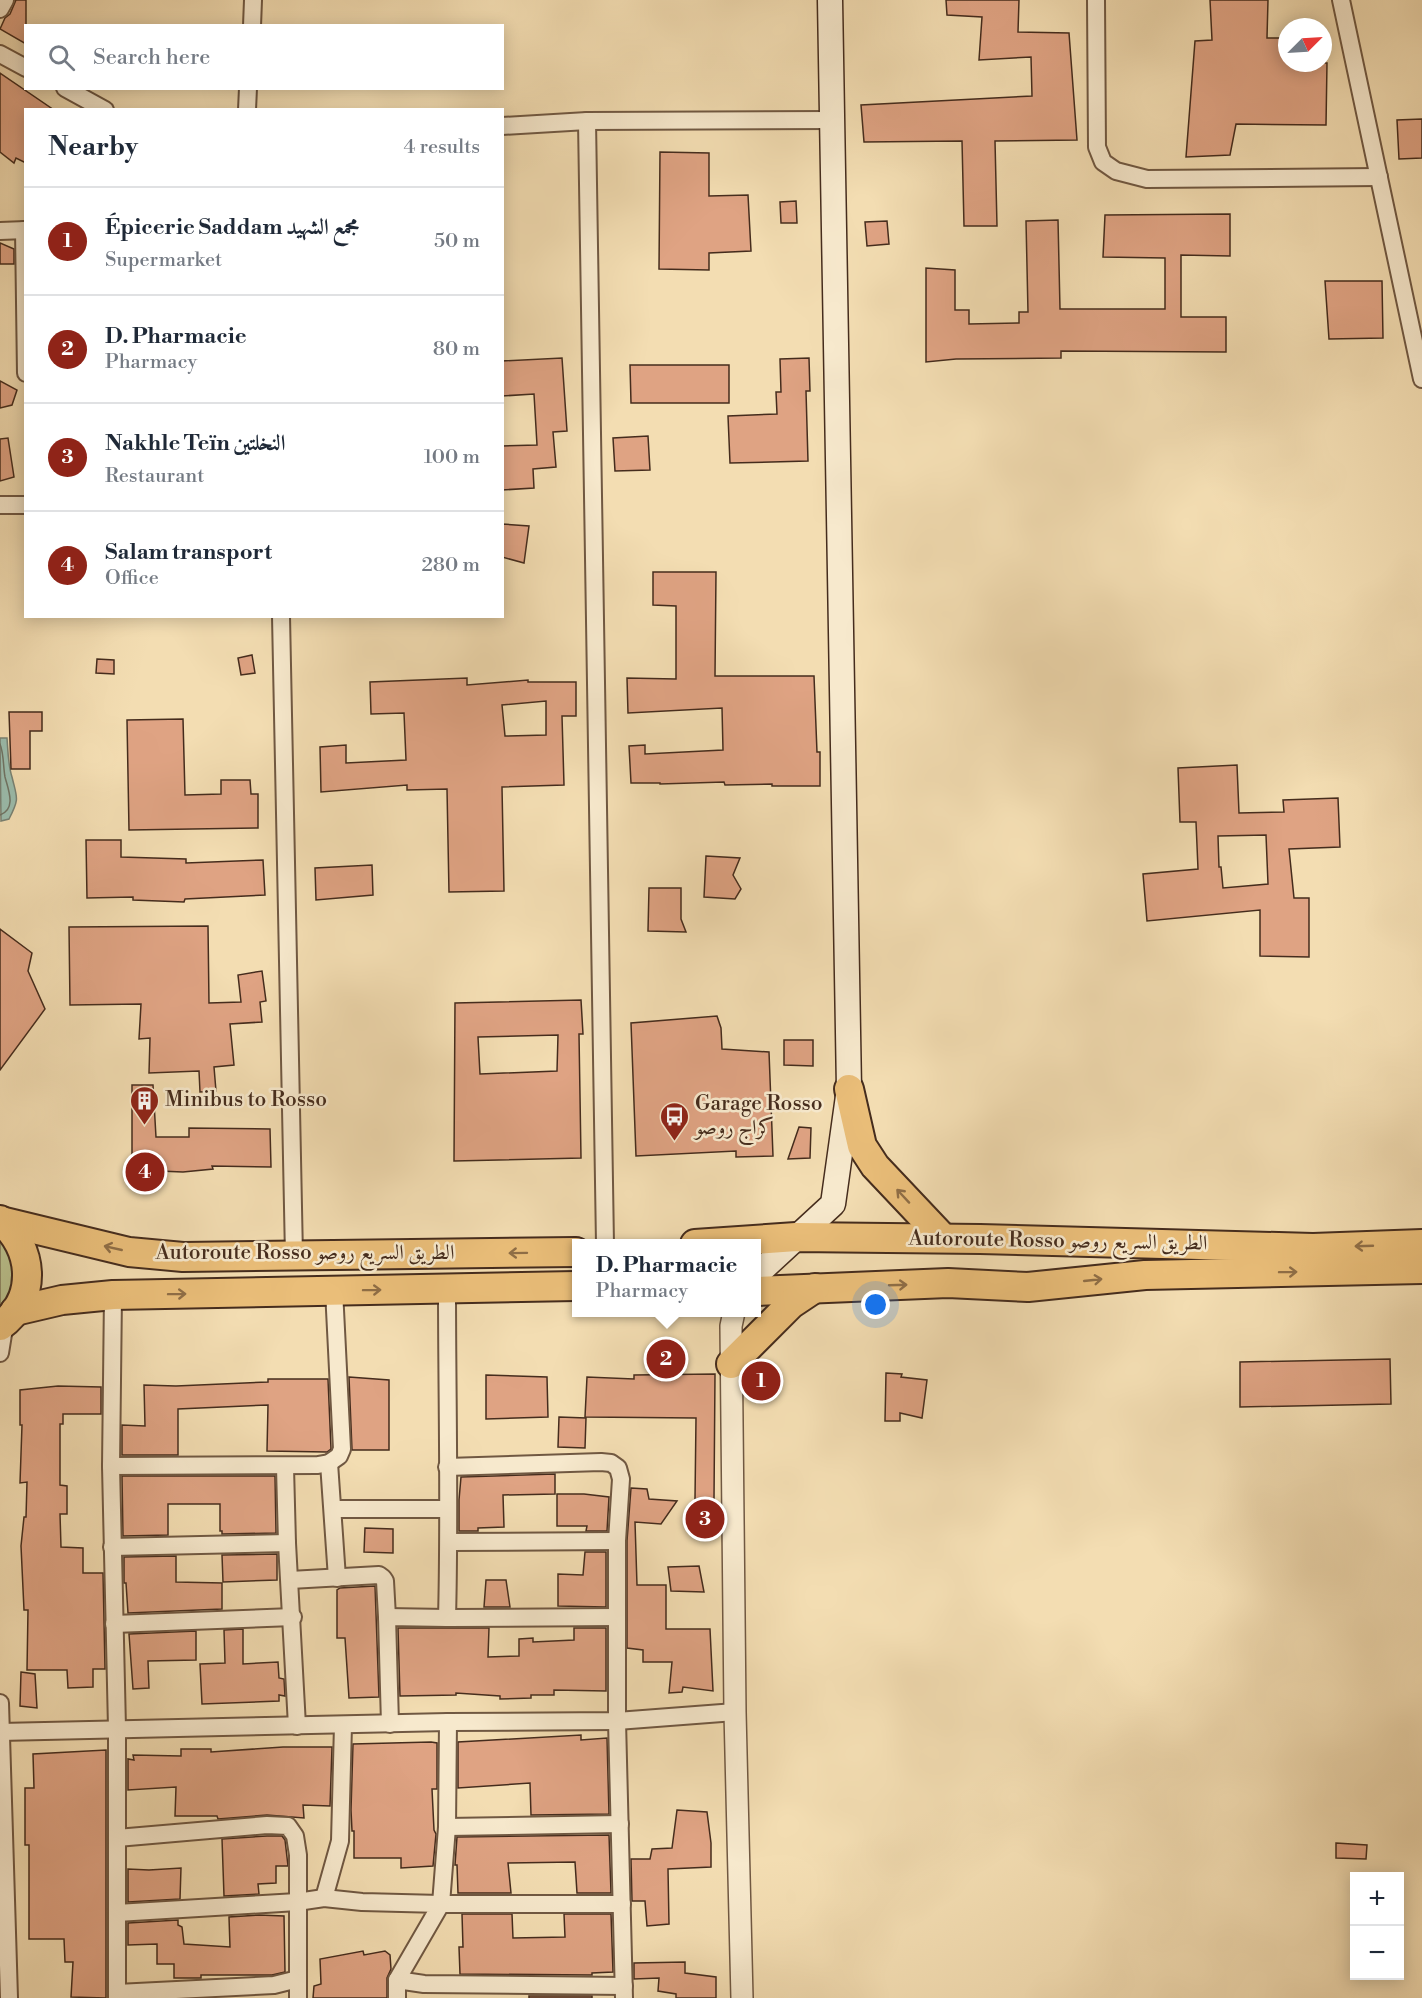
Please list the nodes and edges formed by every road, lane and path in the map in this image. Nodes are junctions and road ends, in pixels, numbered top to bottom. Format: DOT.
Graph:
graph roads {
  1 [pos="5,0"];
  2 [pos="253,0"];
  3 [pos="830,0"];
  4 [pos="1096,0"];
  5 [pos="1341,0"];
  6 [pos="0,9"];
  7 [pos="252,24"];
  8 [pos="0,54"];
  9 [pos="24,67"];
  10 [pos="69,90"];
  11 [pos="248,90"];
  12 [pos="101,108"];
  13 [pos="247,108"];
  14 [pos="832,120"];
  15 [pos="587,121"];
  16 [pos="504,126"];
  17 [pos="1379,177"];
  18 [pos="24,230"];
  19 [pos="0,231"];
  20 [pos="1415,314"];
  21 [pos="1422,379"];
  22 [pos="0,505"];
  23 [pos="24,505"];
  24 [pos="281,618"];
  25 [pos="849,1089"];
  26 [pos="1,1221"];
  27 [pos="796,1237"];
  28 [pos="943,1238"];
  29 [pos="605,1239"];
  30 [pos="761,1239"];
  31 [pos="1422,1244"];
  32 [pos="572,1252"];
  33 [pos="294,1256"];
  34 [pos="1422,1269"];
  35 [pos="761,1270"];
  36 [pos="572,1286"];
  37 [pos="447,1288"];
  38 [pos="815,1288"];
  39 [pos="334,1290"];
  40 [pos="761,1291"];
  41 [pos="113,1295"];
  42 [pos="733,1317"];
  43 [pos="7,1320"];
  44 [pos="0,1353"];
  45 [pos="731,1364"];
  46 [pos="329,1463"];
  47 [pos="111,1466"];
  48 [pos="285,1467"];
  49 [pos="447,1467"];
  50 [pos="333,1509"];
  51 [pos="448,1509"];
  52 [pos="617,1540"];
  53 [pos="449,1542"];
  54 [pos="287,1543"];
  55 [pos="112,1547"];
  56 [pos="337,1578"];
  57 [pos="290,1580"];
  58 [pos="292,1617"];
  59 [pos="387,1617"];
  60 [pos="617,1617"];
  61 [pos="447,1618"];
  62 [pos="114,1624"];
  63 [pos="0,1703"];
  64 [pos="735,1712"];
  65 [pos="617,1720"];
  66 [pos="448,1722"];
  67 [pos="390,1724"];
  68 [pos="343,1725"];
  69 [pos="297,1726"];
  70 [pos="117,1728"];
  71 [pos="0,1732"];
  72 [pos="1,1779"];
  73 [pos="620,1824"];
  74 [pos="447,1827"];
  75 [pos="117,1838"];
  76 [pos="324,1898"];
  77 [pos="297,1902"];
  78 [pos="441,1904"];
  79 [pos="622,1904"];
  80 [pos="117,1913"];
  81 [pos="4,1958"];
  82 [pos="298,1979"];
  83 [pos="397,1980"];
  84 [pos="624,1992"];
  85 [pos="117,1995"];
  86 [pos="9,1998"];
  87 [pos="298,1998"];
  88 [pos="397,1998"];
  89 [pos="742,1998"];
  1 -- 6 [label="street"];
  2 -- 7 [label="street"];
  3 -- 14 [label="main road"];
  4 -- 17 [label="street"];
  5 -- 17 [label="street"];
  8 -- 9 [label="street"];
  10 -- 12 [label="street"];
  11 -- 13 [label="street"];
  14 -- 15 [label="street"];
  14 -- 25 [label="main road"];
  15 -- 16 [label="street"];
  15 -- 29 [label="street"];
  17 -- 20 [label="street"];
  18 -- 19 [label="street"];
  20 -- 21 [label="street"];
  22 -- 23 [label="street"];
  24 -- 33 [label="street"];
  25 -- 27 [label="main road"];
  28 -- 25 [label="highway, one-way"];
  33 -- 26 [label="highway, Autoroute Rosso الطريق السريع روصو, one-way"];
  26 -- 43 [label="highway"];
  27 -- 28 [label="highway, Autoroute Rosso الطريق السريع روصو"];
  27 -- 30 [label="highway, Autoroute Rosso الطريق السريع روصو"];
  27 -- 35 [label="main road"];
  31 -- 28 [label="highway, Autoroute Rosso الطريق السريع روصو, one-way"];
  32 -- 33 [label="highway, Autoroute Rosso الطريق السريع روصو, one-way"];
  38 -- 34 [label="highway, Autoroute Rosso الطريق السريع روصو, one-way"];
  36 -- 37 [label="highway, Autoroute Rosso الطريق السريع روصو"];
  39 -- 37 [label="highway, Autoroute Rosso الطريق السريع روصو, one-way"];
  37 -- 49 [label="street"];
  38 -- 40 [label="highway, Autoroute Rosso الطريق السريع روصو"];
  38 -- 45 [label="highway"];
  41 -- 39 [label="highway, Autoroute Rosso الطريق السريع روصو, one-way"];
  39 -- 46 [label="street"];
  41 -- 43 [label="highway, Autoroute Rosso الطريق السريع روصو"];
  41 -- 47 [label="street"];
  42 -- 45 [label="street"];
  43 -- 44 [label="street"];
  45 -- 64 [label="street"];
  46 -- 48 [label="street"];
  46 -- 50 [label="street"];
  47 -- 48 [label="street"];
  47 -- 55 [label="street"];
  48 -- 54 [label="street"];
  49 -- 51 [label="street"];
  49 -- 52 [label="street"];
  50 -- 51 [label="street"];
  50 -- 56 [label="street"];
  51 -- 53 [label="street"];
  52 -- 53 [label="street"];
  52 -- 60 [label="street"];
  53 -- 61 [label="street"];
  54 -- 55 [label="street"];
  54 -- 57 [label="street"];
  55 -- 62 [label="street"];
  56 -- 57 [label="street"];
  56 -- 59 [label="street"];
  57 -- 58 [label="street"];
  58 -- 62 [label="street"];
  58 -- 69 [label="street"];
  59 -- 61 [label="street"];
  59 -- 67 [label="street"];
  60 -- 61 [label="street"];
  60 -- 65 [label="street"];
  62 -- 70 [label="street"];
  63 -- 71 [label="street"];
  64 -- 65 [label="street"];
  64 -- 89 [label="street"];
  65 -- 66 [label="street"];
  65 -- 73 [label="street"];
  66 -- 67 [label="street"];
  66 -- 74 [label="street"];
  67 -- 68 [label="street"];
  68 -- 69 [label="street"];
  68 -- 76 [label="street"];
  69 -- 70 [label="street"];
  70 -- 71 [label="street"];
  70 -- 75 [label="street"];
  71 -- 72 [label="street"];
  72 -- 81 [label="street"];
  73 -- 74 [label="street"];
  73 -- 79 [label="street"];
  74 -- 78 [label="street"];
  75 -- 77 [label="street"];
  75 -- 80 [label="street"];
  76 -- 77 [label="street"];
  76 -- 78 [label="street"];
  77 -- 80 [label="street"];
  77 -- 82 [label="street"];
  78 -- 79 [label="street"];
  78 -- 83 [label="street"];
  79 -- 84 [label="street"];
  80 -- 85 [label="street"];
  81 -- 86 [label="street"];
  82 -- 85 [label="street"];
  82 -- 87 [label="street"];
  83 -- 84 [label="street"];
  83 -- 88 [label="street"];
}
